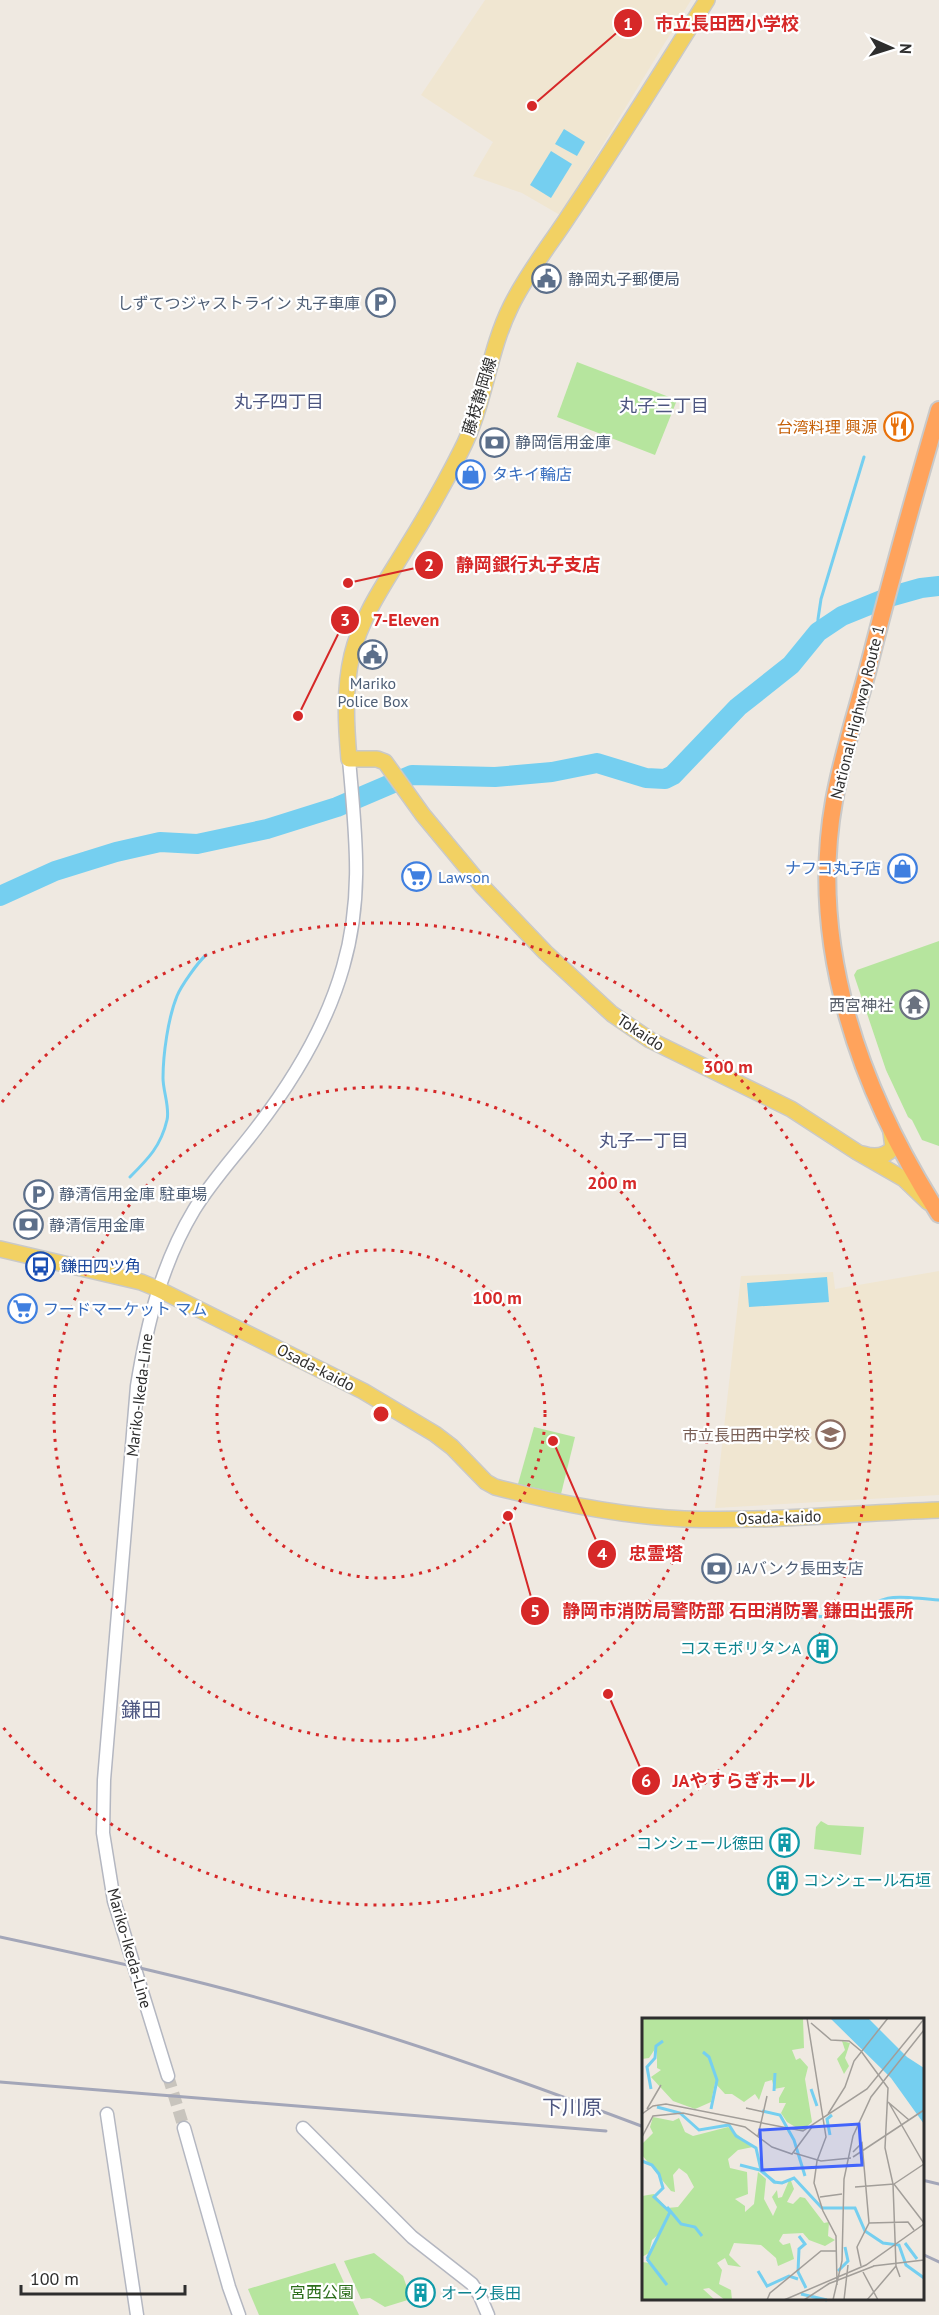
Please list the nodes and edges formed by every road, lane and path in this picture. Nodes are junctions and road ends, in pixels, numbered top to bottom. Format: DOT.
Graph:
graph roads {
  1 [pos="707,0"];
  2 [pos="939,410"];
  3 [pos="349,759"];
  4 [pos="891,1132"];
  5 [pos="857,1152"];
  6 [pos="938,1212"];
  7 [pos="0,1249"];
  8 [pos="158,1289"];
  9 [pos="939,1510"];
  10 [pos="168,2076"];
  11 [pos="107,2114"];
  12 [pos="184,2128"];
  13 [pos="303,2128"];
  14 [pos="137,2315"];
  15 [pos="239,2315"];
  16 [pos="488,2315"];
  1 -- 3 [label="main road, 藤枝静岡線"];
  2 -- 4 [label="highway, National Highway Route 1"];
  3 -- 5 [label="main road, Tokaido"];
  3 -- 8 [label="street, Mariko-Ikeda-Line"];
  4 -- 5 [label="main road"];
  4 -- 6 [label="highway, National Highway Route 1"];
  5 -- 6 [label="main road, Tokaido"];
  7 -- 8 [label="main road, Osada-kaido"];
  8 -- 9 [label="main road, Osada-kaido"];
  8 -- 10 [label="street, Mariko-Ikeda-Line"];
  11 -- 14 [label="street"];
  12 -- 15 [label="street"];
  13 -- 16 [label="street"];
}
